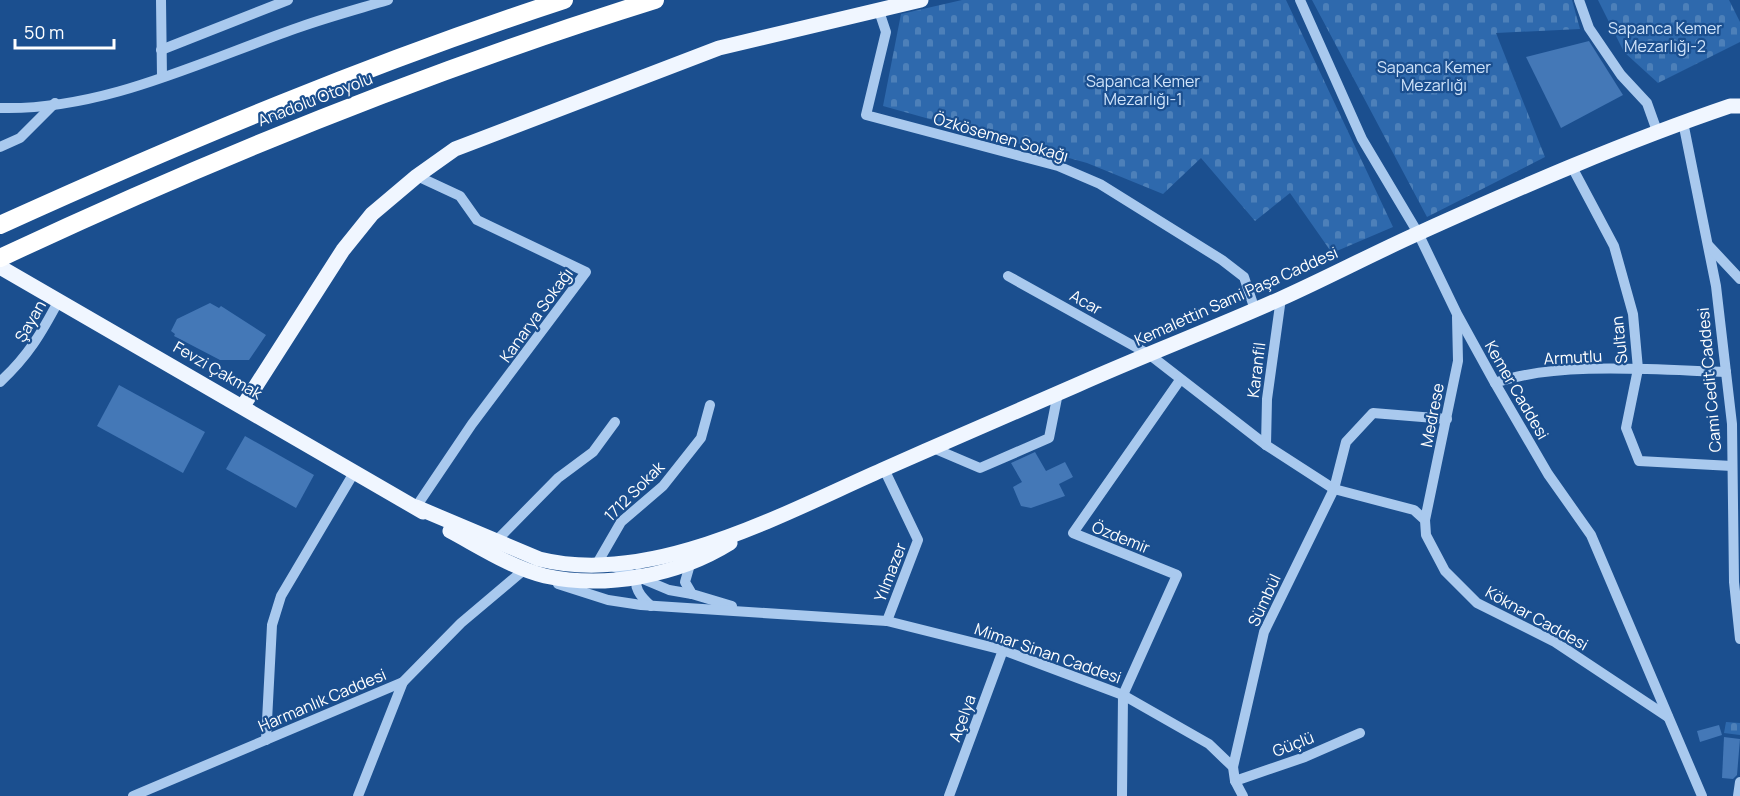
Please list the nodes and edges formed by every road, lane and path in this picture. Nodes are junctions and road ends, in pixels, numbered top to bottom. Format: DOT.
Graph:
graph roads {
  1 [pos="161,0"];
  2 [pos="288,0"];
  3 [pos="388,0"];
  4 [pos="564,0"];
  5 [pos="655,0"];
  6 [pos="921,0"];
  7 [pos="1300,0"];
  8 [pos="1579,0"];
  9 [pos="879,11"];
  10 [pos="162,50"];
  11 [pos="162,78"];
  12 [pos="56,103"];
  13 [pos="1740,106"];
  14 [pos="0,108"];
  15 [pos="1683,122"];
  16 [pos="1656,131"];
  17 [pos="0,147"];
  18 [pos="1572,167"];
  19 [pos="417,176"];
  20 [pos="0,225"];
  21 [pos="1419,233"];
  22 [pos="1709,246"];
  23 [pos="0,258"];
  24 [pos="0,267"];
  25 [pos="1008,276"];
  26 [pos="1740,279"];
  27 [pos="1281,298"];
  28 [pos="59,300"];
  29 [pos="1255,310"];
  30 [pos="1457,314"];
  31 [pos="1150,355"];
  32 [pos="1638,369"];
  33 [pos="1726,372"];
  34 [pos="1180,380"];
  35 [pos="0,382"];
  36 [pos="1495,383"];
  37 [pos="1058,393"];
  38 [pos="710,405"];
  39 [pos="243,406"];
  40 [pos="1447,419"];
  41 [pos="615,422"];
  42 [pos="1266,445"];
  43 [pos="933,447"];
  44 [pos="1732,466"];
  45 [pos="884,469"];
  46 [pos="355,471"];
  47 [pos="1334,489"];
  48 [pos="416,507"];
  49 [pos="1425,520"];
  50 [pos="750,530"];
  51 [pos="496,541"];
  52 [pos="646,559"];
  53 [pos="691,561"];
  54 [pos="612,566"];
  55 [pos="595,567"];
  56 [pos="525,569"];
  57 [pos="544,576"];
  58 [pos="636,577"];
  59 [pos="1737,580"];
  60 [pos="692,594"];
  61 [pos="651,606"];
  62 [pos="767,612"];
  63 [pos="887,621"];
  64 [pos="1740,639"];
  65 [pos="1003,650"];
  66 [pos="403,682"];
  67 [pos="1123,695"];
  68 [pos="1668,717"];
  69 [pos="1360,732"];
  70 [pos="267,740"];
  71 [pos="1233,767"];
  72 [pos="1235,781"];
  73 [pos="1740,782"];
  74 [pos="133,796"];
  75 [pos="358,796"];
  76 [pos="949,796"];
  77 [pos="1122,796"];
  78 [pos="1244,796"];
  79 [pos="1702,796"];
  80 [pos="1738,796"];
  1 -- 10 [label="street"];
  2 -- 10 [label="street"];
  3 -- 11 [label="street"];
  4 -- 20 [label="highway, Anadolu Otoyolu"];
  5 -- 23 [label="highway, Anadolu Otoyolu"];
  6 -- 9 [label="main road"];
  7 -- 21 [label="street, Kemer Caddesi"];
  8 -- 16 [label="street"];
  9 -- 19 [label="main road"];
  9 -- 29 [label="street, Özkösemen Sokağı"];
  10 -- 11 [label="street"];
  11 -- 12 [label="street"];
  12 -- 14 [label="street"];
  12 -- 17 [label="street"];
  13 -- 15 [label="main road, Kemalettin Sami Paşa Caddesi"];
  15 -- 16 [label="main road, Kemalettin Sami Paşa Caddesi"];
  15 -- 22 [label="street, Cami Cedit Caddesi"];
  16 -- 18 [label="main road, Kemalettin Sami Paşa Caddesi"];
  18 -- 21 [label="main road, Kemalettin Sami Paşa Caddesi"];
  18 -- 32 [label="street, Sultan"];
  19 -- 39 [label="main road"];
  19 -- 48 [label="street, Kanarya Sokağı"];
  21 -- 27 [label="main road, Kemalettin Sami Paşa Caddesi"];
  21 -- 30 [label="street, Kemer Caddesi"];
  22 -- 26 [label="street"];
  22 -- 33 [label="street, Cami Cedit Caddesi"];
  24 -- 28 [label="main road, Fevzi Çakmak"];
  25 -- 31 [label="street, Acar"];
  27 -- 29 [label="main road, Kemalettin Sami Paşa Caddesi"];
  27 -- 42 [label="street, Karanfil"];
  28 -- 35 [label="street, Şayan"];
  28 -- 39 [label="main road, Fevzi Çakmak"];
  29 -- 31 [label="main road, Kemalettin Sami Paşa Caddesi"];
  30 -- 36 [label="street, Kemer Caddesi"];
  30 -- 40 [label="street, Medrese"];
  31 -- 34 [label="street"];
  31 -- 37 [label="main road, Kemalettin Sami Paşa Caddesi"];
  32 -- 33 [label="street, Armutlu"];
  32 -- 36 [label="street, Armutlu"];
  32 -- 44 [label="street, Sultan"];
  33 -- 44 [label="street, Cami Cedit Caddesi"];
  34 -- 42 [label="street"];
  34 -- 67 [label="street, Özdemir"];
  36 -- 68 [label="street, Kemer Caddesi"];
  37 -- 43 [label="main road, Kemalettin Sami Paşa Caddesi"];
  37 -- 43 [label="street"];
  38 -- 55 [label="street, 1712 Sokak"];
  39 -- 46 [label="main road, Fevzi Çakmak"];
  40 -- 47 [label="street, Sümbül"];
  40 -- 49 [label="street, Medrese"];
  41 -- 51 [label="street"];
  42 -- 47 [label="street"];
  43 -- 45 [label="main road, Kemalettin Sami Paşa Caddesi"];
  44 -- 59 [label="street, Cami Cedit Caddesi"];
  45 -- 50 [label="main road, Kemalettin Sami Paşa Caddesi"];
  45 -- 63 [label="street, Yılmazer"];
  46 -- 48 [label="main road, Fevzi Çakmak"];
  46 -- 70 [label="street"];
  47 -- 49 [label="street"];
  47 -- 71 [label="street, Sümbül"];
  48 -- 51 [label="main road, Kemalettin Sami Paşa Caddesi"];
  48 -- 56 [label="main road, Kemalettin Sami Paşa Caddesi"];
  49 -- 68 [label="street, Köknar Caddesi"];
  50 -- 52 [label="main road, Kemalettin Sami Paşa Caddesi"];
  50 -- 53 [label="main road, Kemalettin Sami Paşa Caddesi"];
  51 -- 55 [label="main road, Kemalettin Sami Paşa Caddesi"];
  52 -- 54 [label="main road, Kemalettin Sami Paşa Caddesi"];
  52 -- 58 [label="street"];
  53 -- 58 [label="main road, Kemalettin Sami Paşa Caddesi"];
  53 -- 60 [label="street"];
  54 -- 55 [label="main road, Kemalettin Sami Paşa Caddesi"];
  54 -- 58 [label="street"];
  56 -- 57 [label="main road, Kemalettin Sami Paşa Caddesi"];
  56 -- 66 [label="street, Harmanlık Caddesi"];
  57 -- 58 [label="main road, Kemalettin Sami Paşa Caddesi"];
  57 -- 61 [label="street"];
  58 -- 60 [label="street"];
  58 -- 61 [label="street"];
  59 -- 64 [label="street, Cami Cedit Caddesi"];
  60 -- 62 [label="street"];
  61 -- 62 [label="street"];
  62 -- 63 [label="street, Mimar Sinan Caddesi"];
  63 -- 65 [label="street, Mimar Sinan Caddesi"];
  65 -- 67 [label="street, Mimar Sinan Caddesi"];
  65 -- 76 [label="street, Açelya"];
  66 -- 70 [label="street, Harmanlık Caddesi"];
  66 -- 75 [label="street"];
  67 -- 71 [label="street, Mimar Sinan Caddesi"];
  67 -- 77 [label="street"];
  68 -- 79 [label="street, Kemer Caddesi"];
  69 -- 72 [label="street, Güçlü"];
  70 -- 74 [label="street, Harmanlık Caddesi"];
  71 -- 72 [label="street"];
  72 -- 78 [label="street"];
  73 -- 80 [label="street"];
}
